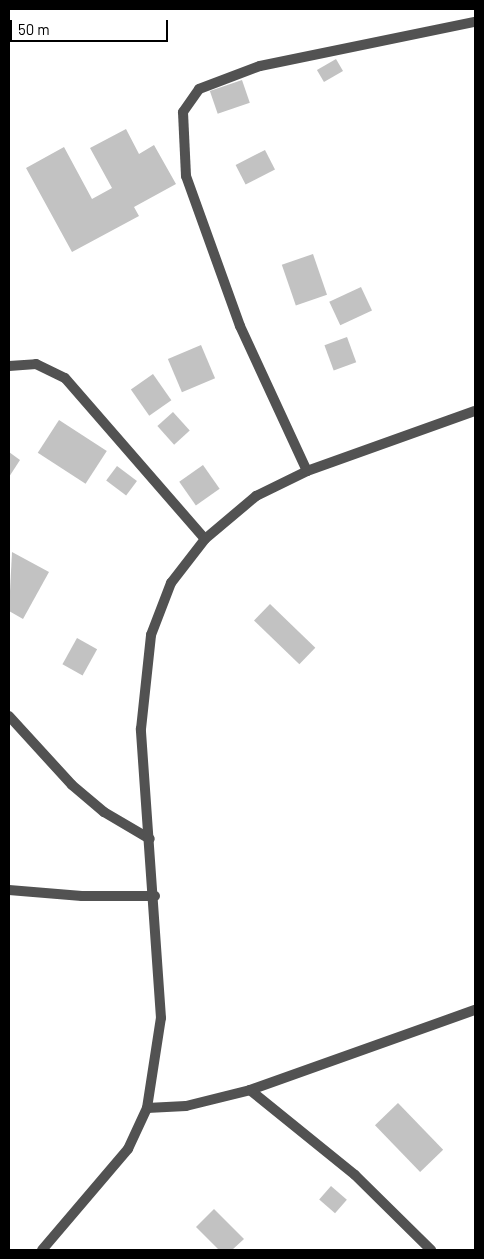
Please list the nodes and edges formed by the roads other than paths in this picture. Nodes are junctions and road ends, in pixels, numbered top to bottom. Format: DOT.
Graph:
graph roads {
  1 [pos="475,22"];
  2 [pos="9,366"];
  3 [pos="475,411"];
  4 [pos="307,471"];
  5 [pos="205,539"];
  6 [pos="9,716"];
  7 [pos="150,839"];
  8 [pos="9,890"];
  9 [pos="155,896"];
  10 [pos="475,1010"];
  11 [pos="250,1090"];
  12 [pos="146,1108"];
  13 [pos="42,1250"];
  14 [pos="431,1250"];
  1 -- 4 [label="street"];
  2 -- 5 [label="street"];
  3 -- 4 [label="street"];
  4 -- 5 [label="street"];
  5 -- 7 [label="street"];
  6 -- 7 [label="street"];
  7 -- 9 [label="street"];
  8 -- 9 [label="street"];
  9 -- 12 [label="street"];
  10 -- 11 [label="street"];
  11 -- 12 [label="street"];
  11 -- 14 [label="street"];
  12 -- 13 [label="street"];
}
